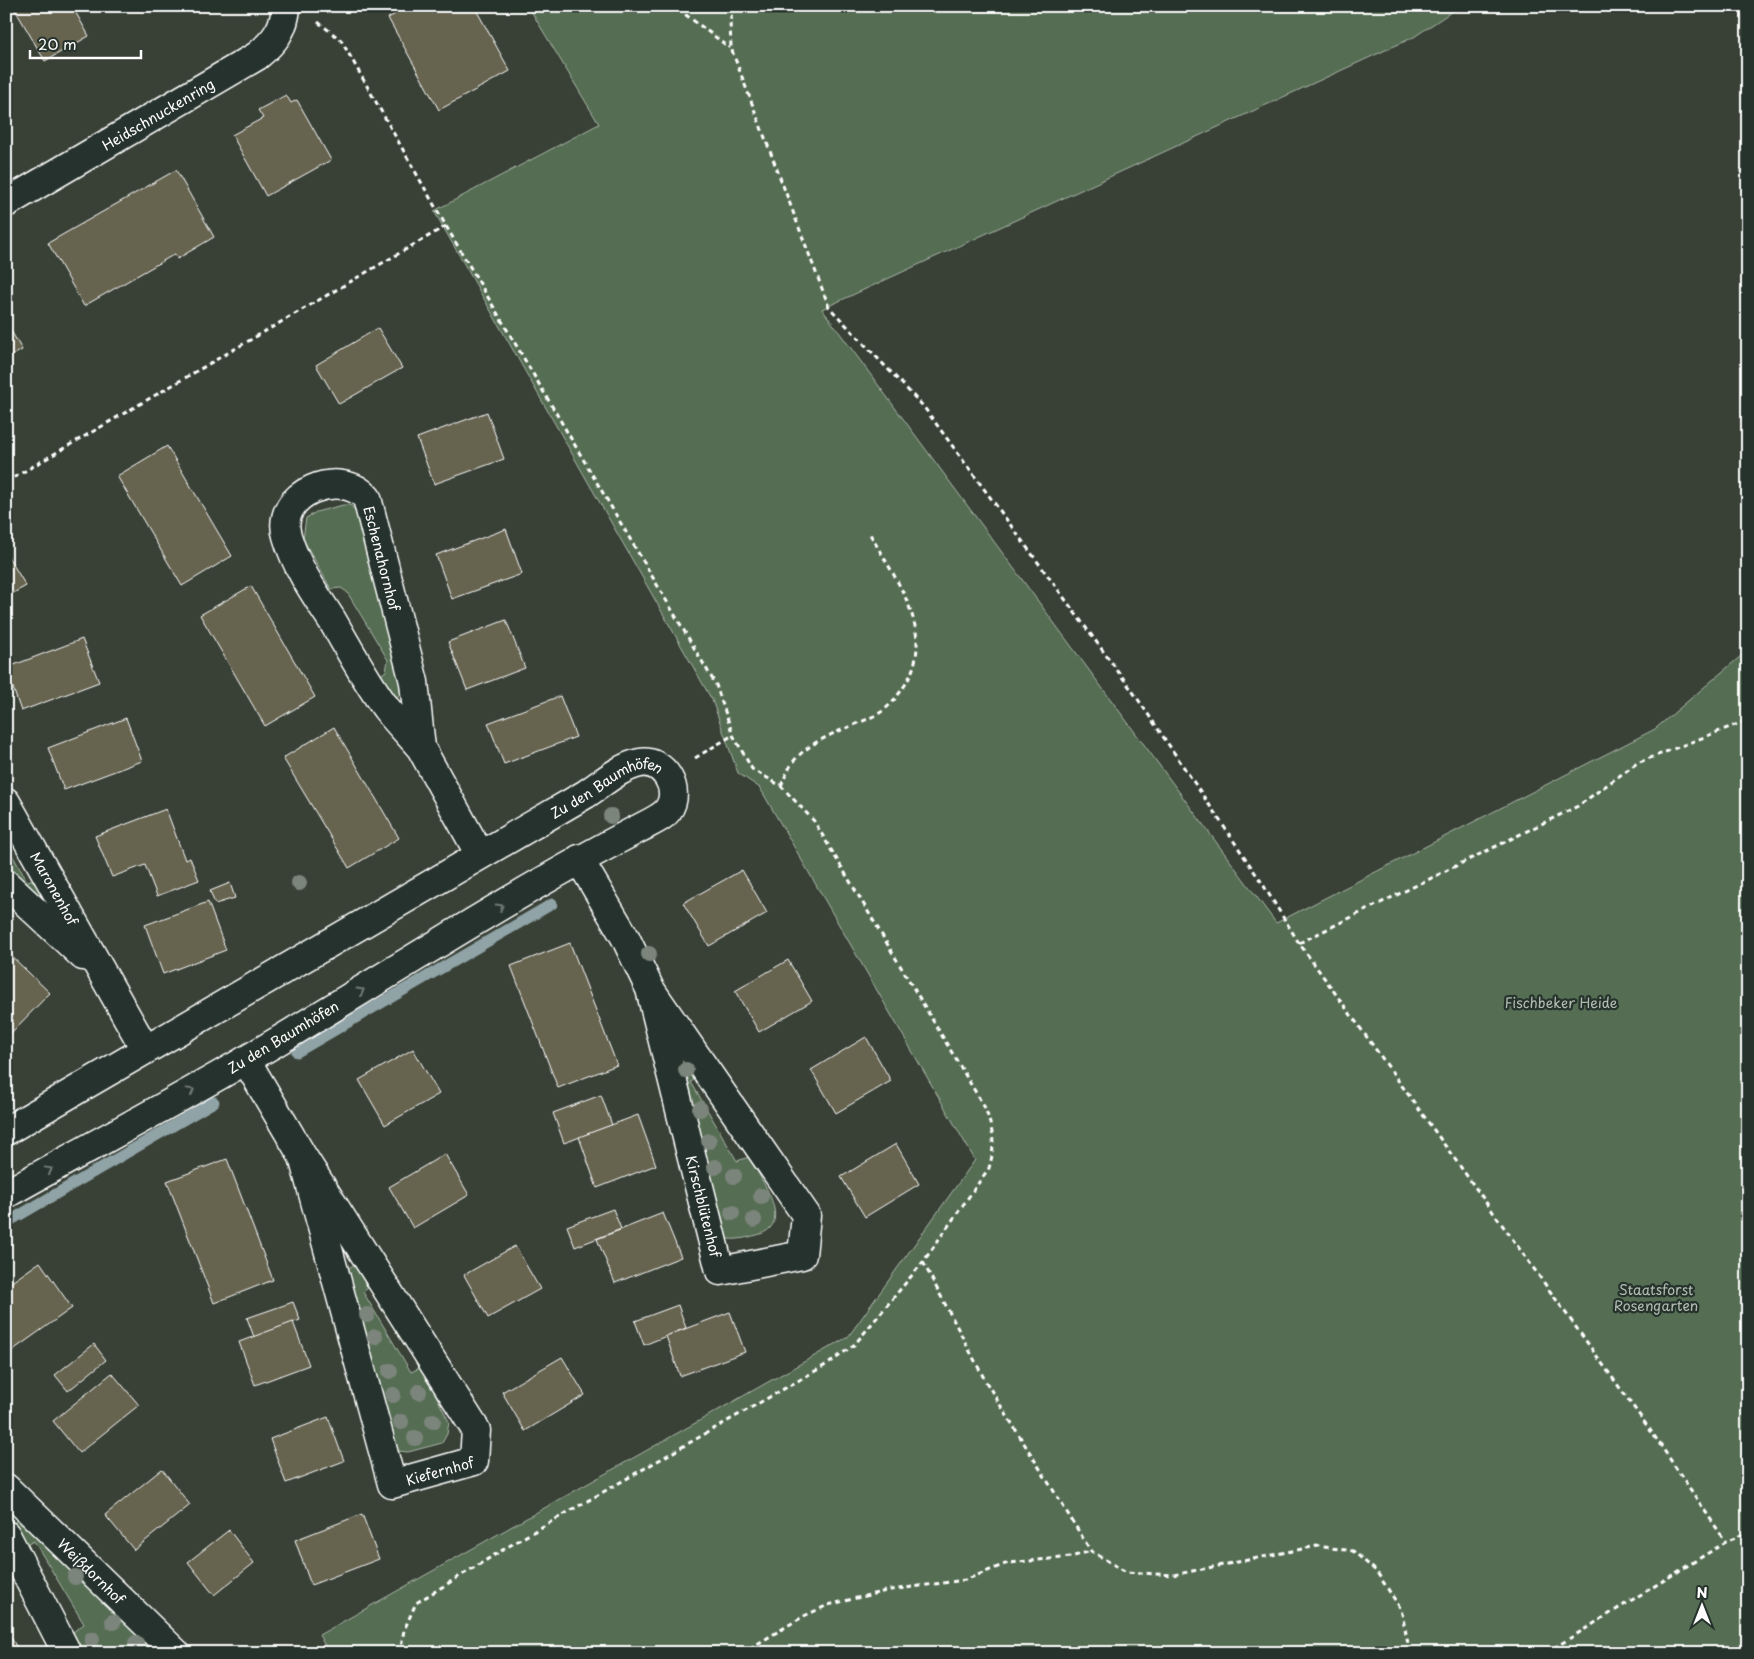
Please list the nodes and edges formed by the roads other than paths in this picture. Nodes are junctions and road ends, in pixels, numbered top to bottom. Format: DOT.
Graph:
graph roads {
  1 [pos="286,6"];
  2 [pos="6,203"];
  3 [pos="421,748"];
  4 [pos="6,802"];
  5 [pos="480,854"];
  6 [pos="579,860"];
  7 [pos="6,884"];
  8 [pos="102,975"];
  9 [pos="650,989"];
  10 [pos="145,1049"];
  11 [pos="246,1060"];
  12 [pos="6,1131"];
  13 [pos="303,1157"];
  14 [pos="6,1194"];
  15 [pos="6,1488"];
  16 [pos="6,1536"];
  17 [pos="68,1653"];
  18 [pos="176,1653"];
  1 -- 2 [label="street, Heidschnuckenring"];
  3 -- 3 [label="street, Eschenahornhof"];
  3 -- 5 [label="street, Eschenahornhof"];
  4 -- 8 [label="street, Maronenhof"];
  5 -- 6 [label="street, Zu den Baumhöfen"];
  5 -- 10 [label="street, Zu den Baumhöfen"];
  6 -- 9 [label="street, Kirschblütenhof"];
  11 -- 6 [label="street, Zu den Baumhöfen, one-way"];
  7 -- 8 [label="street, Maronenhof"];
  8 -- 10 [label="street, Maronenhof"];
  9 -- 9 [label="street, Kirschblütenhof"];
  10 -- 12 [label="street, Zu den Baumhöfen"];
  11 -- 13 [label="street, Kiefernhof"];
  14 -- 11 [label="street, Zu den Baumhöfen, one-way"];
  13 -- 13 [label="street, Kiefernhof"];
  15 -- 18 [label="street, Weißdornhof"];
  16 -- 17 [label="street"];
}
